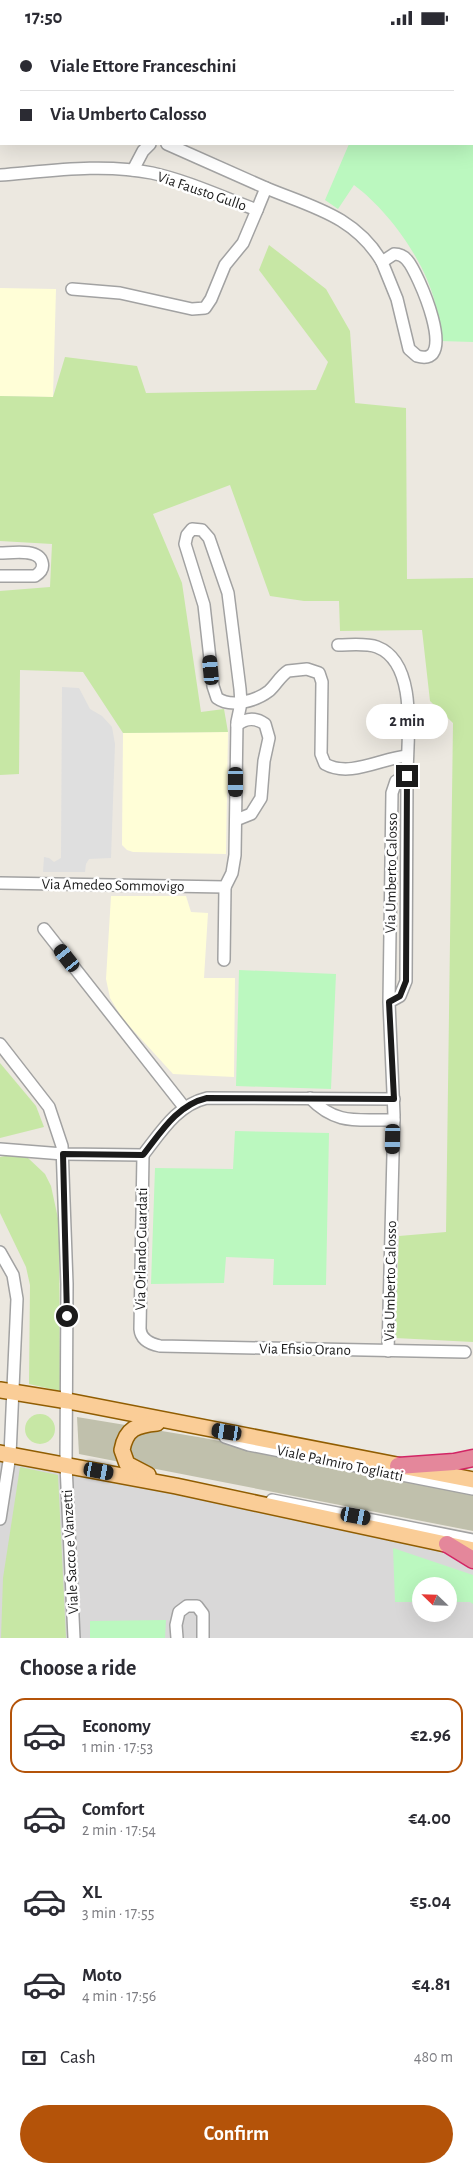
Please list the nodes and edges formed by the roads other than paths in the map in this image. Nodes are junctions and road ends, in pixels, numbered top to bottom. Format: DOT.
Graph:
graph roads {
  1 [pos="149,145"];
  2 [pos="169,145"];
  3 [pos="133,170"];
  4 [pos="0,175"];
  5 [pos="266,188"];
  6 [pos="257,210"];
  7 [pos="382,262"];
  8 [pos="72,289"];
  9 [pos="0,553"];
  10 [pos="0,576"];
  11 [pos="338,645"];
  12 [pos="241,703"];
  13 [pos="237,725"];
  14 [pos="407,756"];
  15 [pos="407,776"];
  16 [pos="236,820"];
  17 [pos="0,883"];
  18 [pos="225,887"];
  19 [pos="390,905"];
  20 [pos="406,905"];
  21 [pos="44,929"];
  22 [pos="224,960"];
  23 [pos="389,1002"];
  24 [pos="0,1044"];
  25 [pos="310,1098"];
  26 [pos="394,1099"];
  27 [pos="184,1107"];
  28 [pos="394,1120"];
  29 [pos="0,1149"];
  30 [pos="63,1154"];
  31 [pos="143,1155"];
  32 [pos="0,1252"];
  33 [pos="146,1341"];
  34 [pos="388,1351"];
  35 [pos="465,1352"];
  36 [pos="6,1391"];
  37 [pos="68,1401"];
  38 [pos="166,1421"];
  39 [pos="209,1429"];
  40 [pos="5,1454"];
  41 [pos="473,1458"];
  42 [pos="66,1465"];
  43 [pos="398,1466"];
  44 [pos="473,1480"];
  45 [pos="176,1486"];
  46 [pos="473,1489"];
  47 [pos="233,1498"];
  48 [pos="0,1519"];
  49 [pos="473,1540"];
  50 [pos="447,1544"];
  51 [pos="473,1550"];
  52 [pos="473,1560"];
  53 [pos="74,1638"];
  54 [pos="177,1638"];
  55 [pos="203,1638"];
  1 -- 3 [label="street"];
  2 -- 5 [label="street, Via Fausto Gullo"];
  3 -- 4 [label="street, Via Fausto Gullo"];
  3 -- 6 [label="street, Via Fausto Gullo"];
  5 -- 6 [label="street, Via Fausto Gullo"];
  5 -- 7 [label="street"];
  6 -- 8 [label="street"];
  7 -- 7 [label="street"];
  9 -- 10 [label="street"];
  11 -- 14 [label="street"];
  12 -- 12 [label="street"];
  12 -- 13 [label="street"];
  12 -- 14 [label="street"];
  13 -- 16 [label="street"];
  13 -- 16 [label="street"];
  14 -- 15 [label="street"];
  15 -- 19 [label="street, Via Umberto Calosso"];
  15 -- 20 [label="street, Via Umberto Calosso"];
  16 -- 18 [label="street"];
  17 -- 18 [label="street, Via Amedeo Sommovigo"];
  18 -- 22 [label="street"];
  19 -- 20 [label="street"];
  19 -- 23 [label="street, Via Umberto Calosso"];
  20 -- 23 [label="street, Via Umberto Calosso"];
  21 -- 27 [label="street"];
  23 -- 26 [label="street, Via Umberto Calosso"];
  24 -- 30 [label="street, Viale Sacco e Vanzetti"];
  25 -- 26 [label="street"];
  25 -- 27 [label="street"];
  25 -- 28 [label="street"];
  26 -- 28 [label="street, Via Umberto Calosso"];
  27 -- 31 [label="street"];
  28 -- 34 [label="street, Via Umberto Calosso"];
  29 -- 30 [label="street"];
  30 -- 31 [label="street"];
  30 -- 37 [label="street, Viale Sacco e Vanzetti"];
  31 -- 33 [label="street, Via Orlando Guardati"];
  32 -- 36 [label="street"];
  33 -- 34 [label="street, Via Efisio Orano"];
  34 -- 35 [label="street, Via Efisio Orano"];
  36 -- 37 [label="main road, Viale Palmiro Togliatti"];
  36 -- 40 [label="street"];
  37 -- 38 [label="main road, Viale Palmiro Togliatti"];
  37 -- 42 [label="street, Viale Sacco e Vanzetti"];
  38 -- 39 [label="main road, Viale Palmiro Togliatti"];
  38 -- 45 [label="main road"];
  39 -- 43 [label="main road, Viale Palmiro Togliatti"];
  39 -- 46 [label="street, Viale Palmiro Togliatti"];
  40 -- 42 [label="main road"];
  40 -- 48 [label="street"];
  41 -- 43 [label="highway"];
  42 -- 45 [label="main road"];
  42 -- 53 [label="street, Viale Sacco e Vanzetti"];
  43 -- 44 [label="main road, Viale Palmiro Togliatti"];
  45 -- 47 [label="main road"];
  47 -- 49 [label="street"];
  47 -- 50 [label="main road"];
  50 -- 51 [label="main road"];
  50 -- 52 [label="highway"];
  54 -- 55 [label="street"];
}
